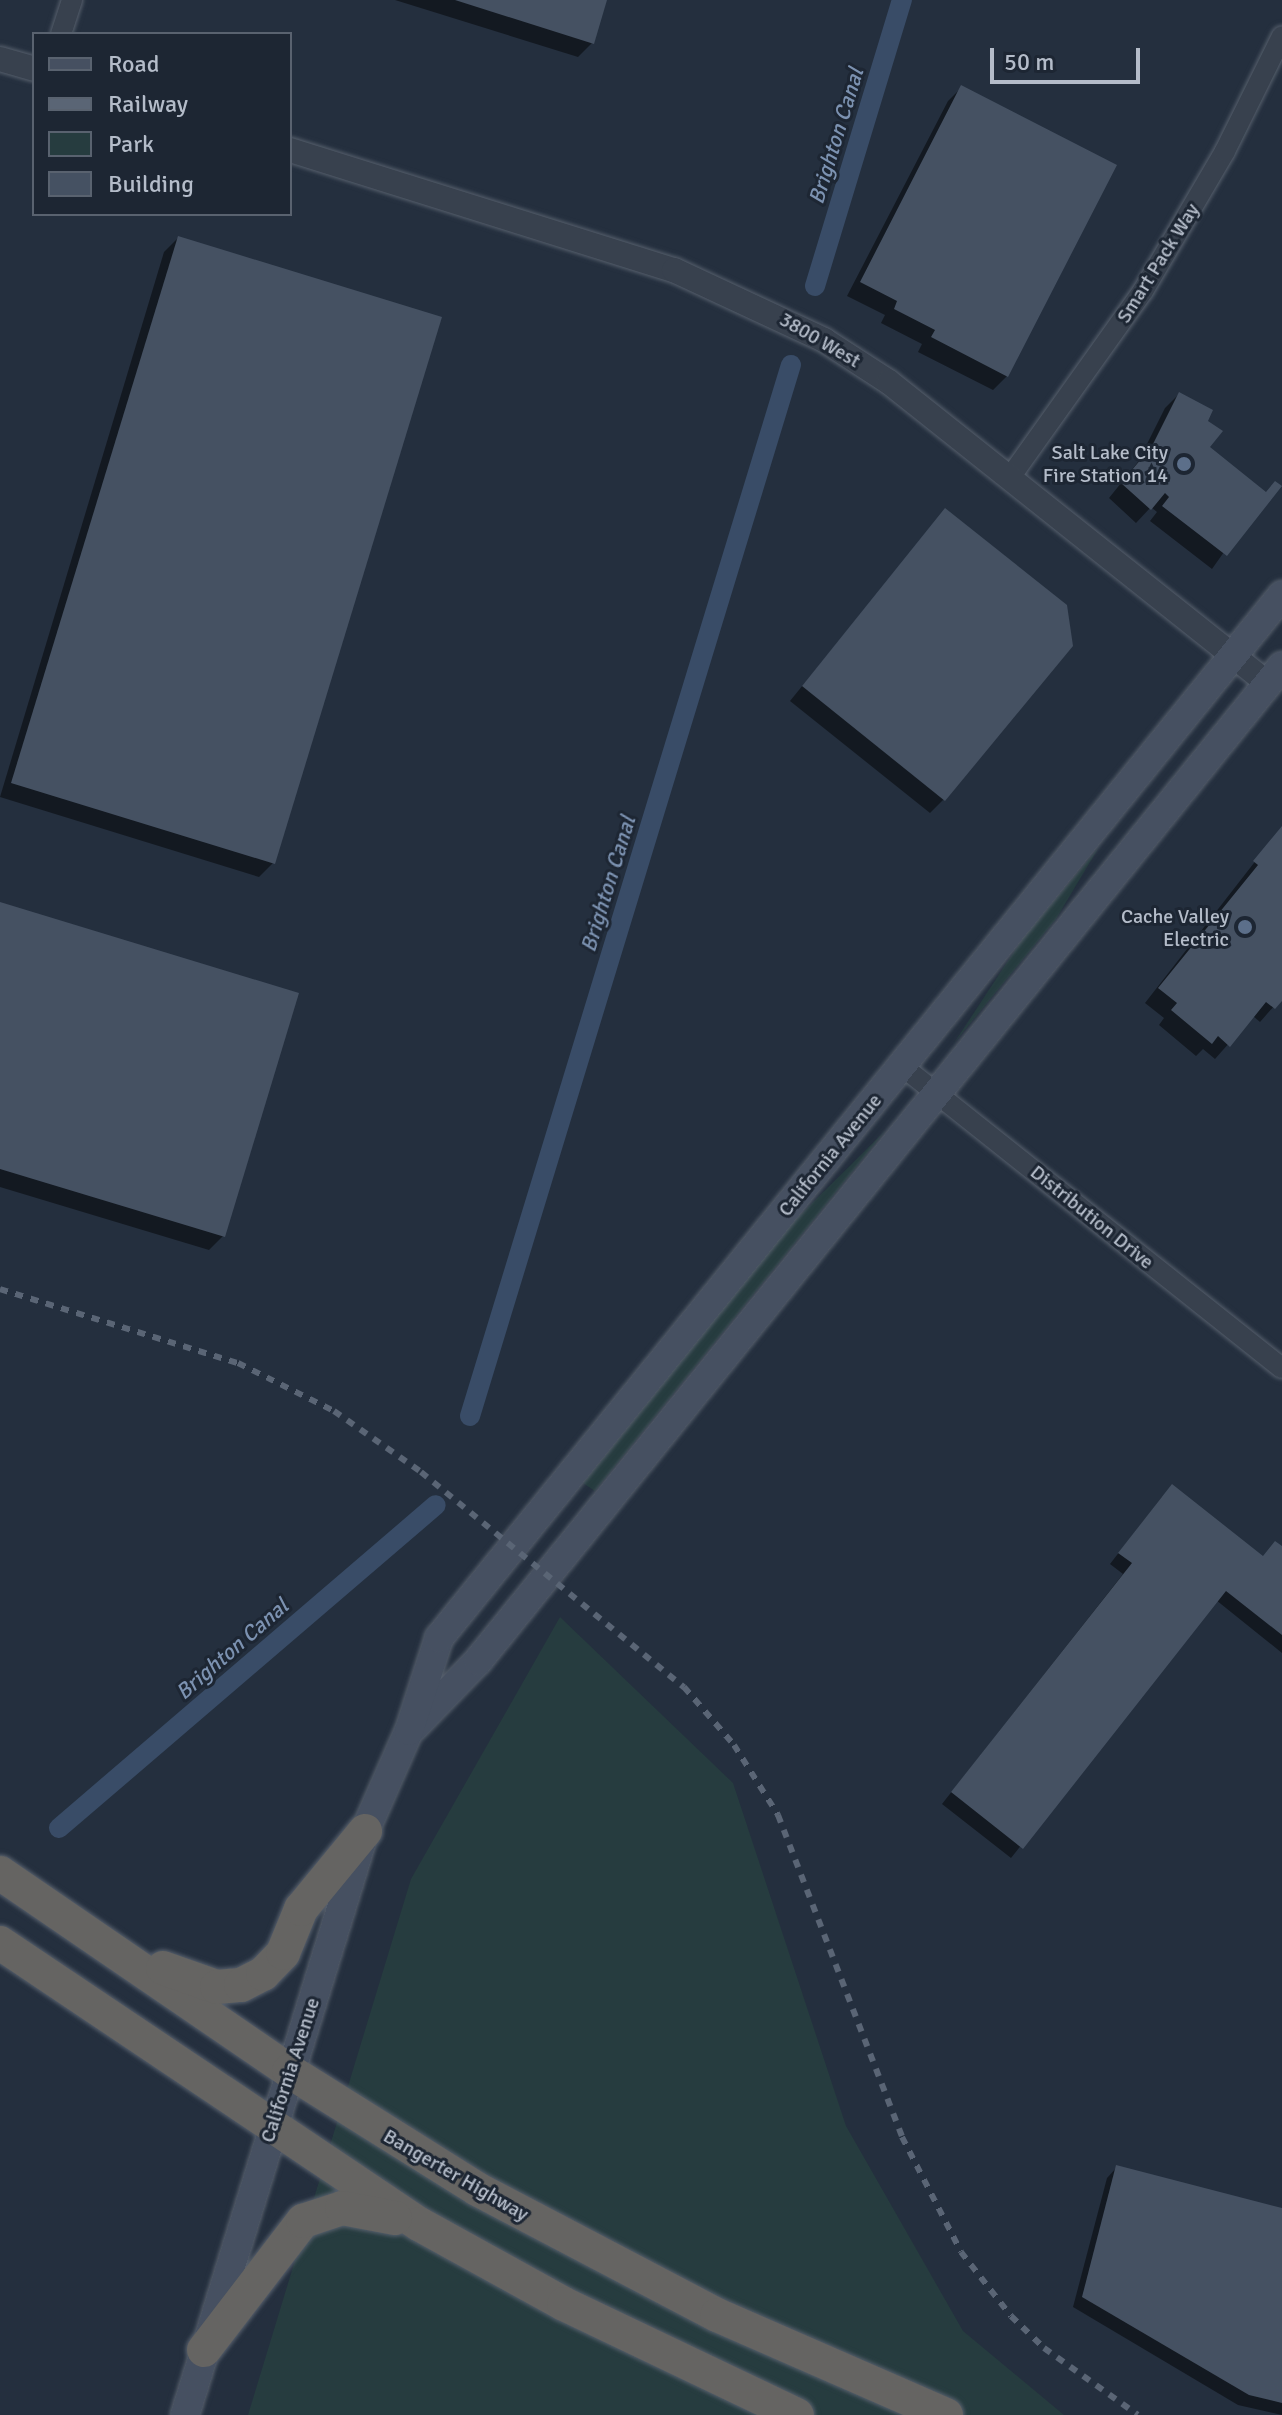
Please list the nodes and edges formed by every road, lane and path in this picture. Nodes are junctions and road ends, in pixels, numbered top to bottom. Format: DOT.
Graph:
graph roads {
  1 [pos="72,0"];
  2 [pos="62,32"];
  3 [pos="1282,36"];
  4 [pos="0,59"];
  5 [pos="32,68"];
  6 [pos="292,151"];
  7 [pos="1011,476"];
  8 [pos="1282,595"];
  9 [pos="1233,655"];
  10 [pos="1277,681"];
  11 [pos="902,1066"];
  12 [pos="935,1092"];
  13 [pos="1282,1368"];
  14 [pos="409,1731"];
  15 [pos="365,1831"];
  16 [pos="0,1873"];
  17 [pos="0,1943"];
  18 [pos="120,1955"];
  19 [pos="289,2071"];
  20 [pos="271,2128"];
  21 [pos="419,2224"];
  22 [pos="204,2350"];
  23 [pos="185,2415"];
  24 [pos="797,2415"];
  25 [pos="946,2415"];
  1 -- 2 [label="street"];
  3 -- 7 [label="street, Smart Pack Way"];
  4 -- 5 [label="street"];
  6 -- 7 [label="street, 3800 West"];
  7 -- 9 [label="street, 3800 West"];
  8 -- 9 [label="main road, California Avenue"];
  9 -- 10 [label="street, 3800 West"];
  9 -- 11 [label="main road, California Avenue"];
  10 -- 12 [label="main road, California Avenue"];
  11 -- 12 [label="street, Distribution Drive"];
  11 -- 14 [label="main road, California Avenue"];
  12 -- 13 [label="street, Distribution Drive"];
  12 -- 14 [label="main road, California Avenue"];
  14 -- 15 [label="main road, California Avenue"];
  15 -- 18 [label="highway"];
  15 -- 19 [label="main road, California Avenue"];
  16 -- 18 [label="highway, Bangerter Highway"];
  17 -- 20 [label="highway"];
  18 -- 19 [label="highway, Bangerter Highway"];
  19 -- 20 [label="main road, California Avenue"];
  19 -- 25 [label="highway, Bangerter Highway"];
  20 -- 21 [label="highway"];
  20 -- 22 [label="main road, California Avenue"];
  21 -- 22 [label="highway"];
  21 -- 24 [label="highway"];
  22 -- 23 [label="main road, California Avenue"];
}
